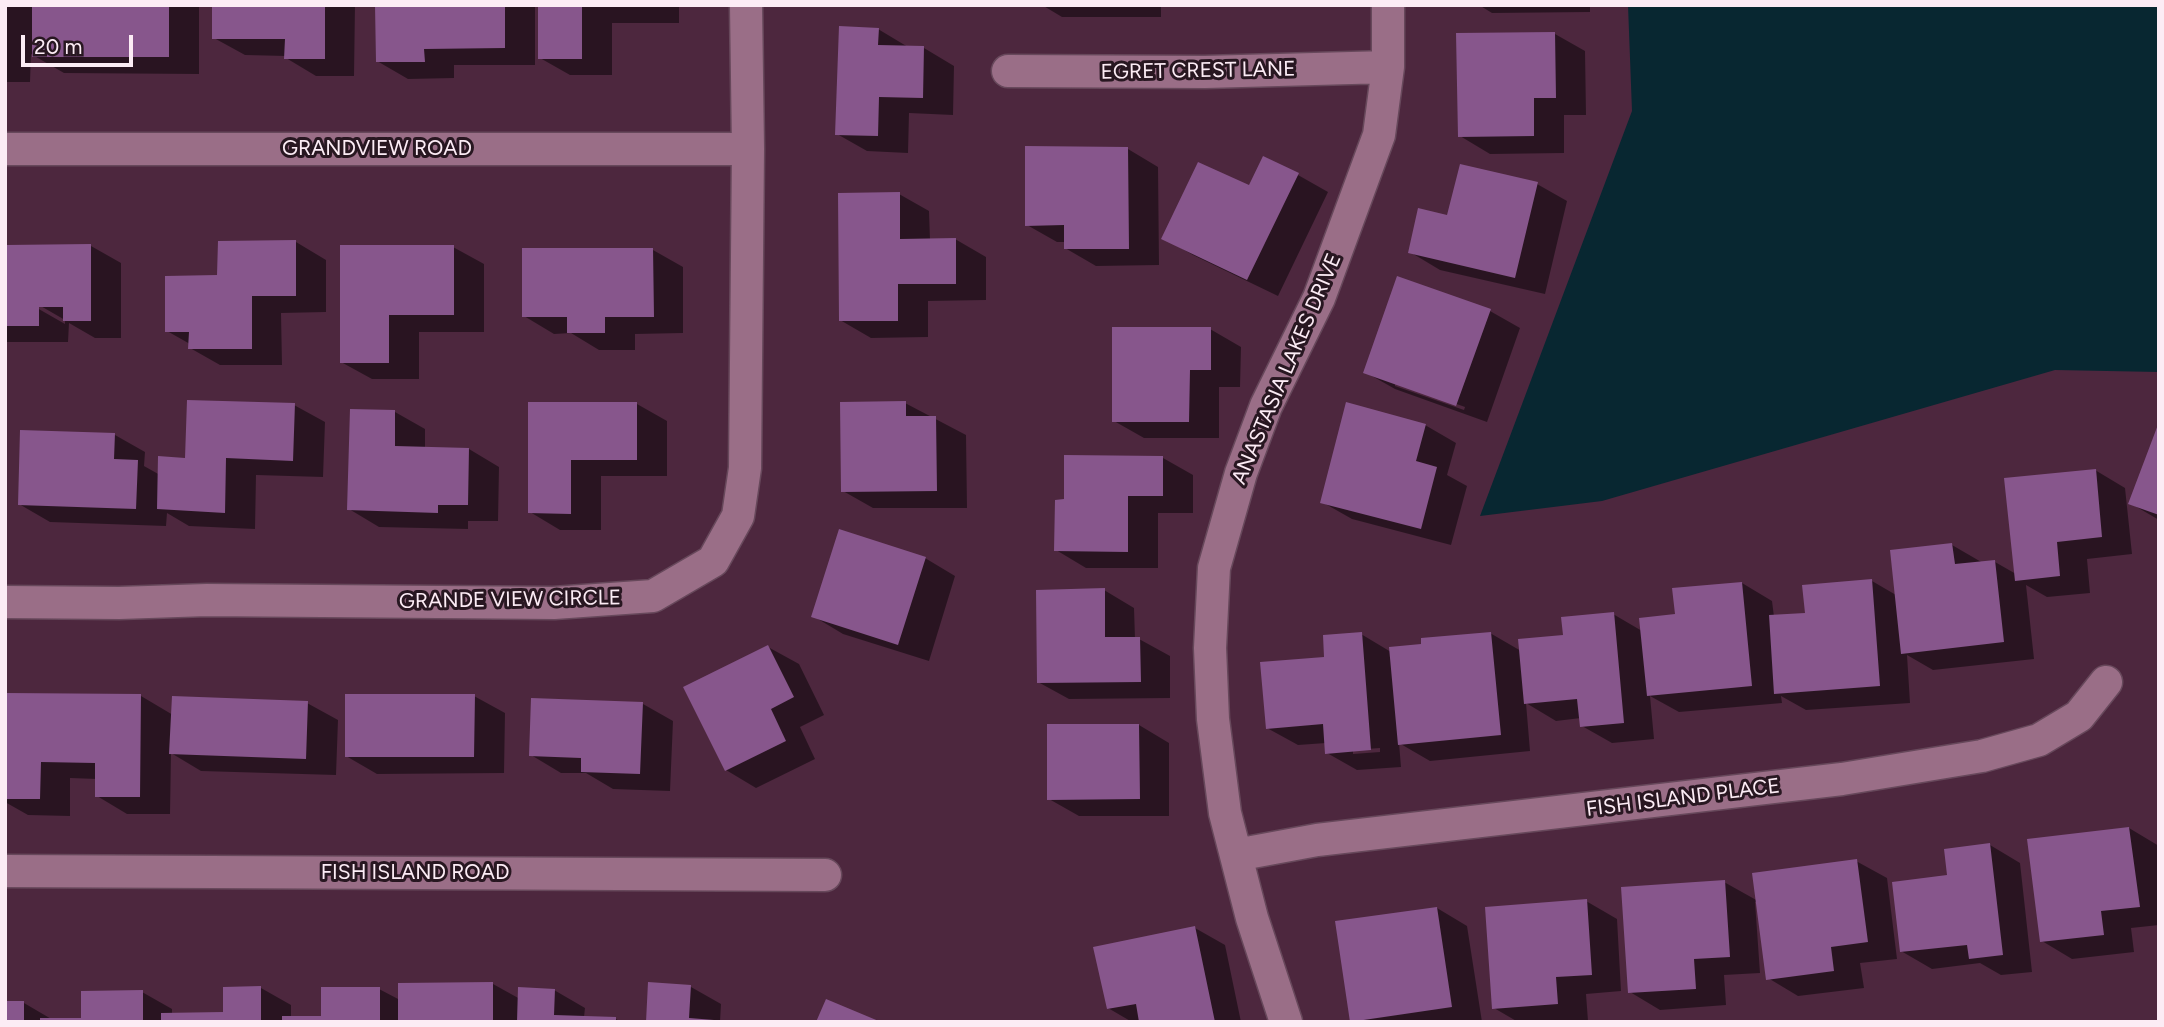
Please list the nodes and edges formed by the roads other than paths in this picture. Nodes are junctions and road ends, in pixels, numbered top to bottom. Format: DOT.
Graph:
graph roads {
  1 [pos="746,5"];
  2 [pos="1388,5"];
  3 [pos="1388,67"];
  4 [pos="1008,71"];
  5 [pos="5,149"];
  6 [pos="748,149"];
  7 [pos="5,602"];
  8 [pos="2106,682"];
  9 [pos="1236,855"];
  10 [pos="5,871"];
  11 [pos="825,875"];
  12 [pos="1286,1022"];
  1 -- 6 [label="street, GRANDE VIEW CIRCLE"];
  2 -- 3 [label="street, ANASTASIA LAKES DRIVE"];
  3 -- 4 [label="street, EGRET CREST LANE"];
  3 -- 9 [label="street, ANASTASIA LAKES DRIVE"];
  5 -- 6 [label="street, GRANDVIEW ROAD"];
  6 -- 7 [label="street, GRANDE VIEW CIRCLE"];
  8 -- 9 [label="street, FISH ISLAND PLACE"];
  9 -- 12 [label="street, ANASTASIA LAKES DRIVE"];
  10 -- 11 [label="street, FISH ISLAND ROAD"];
}
